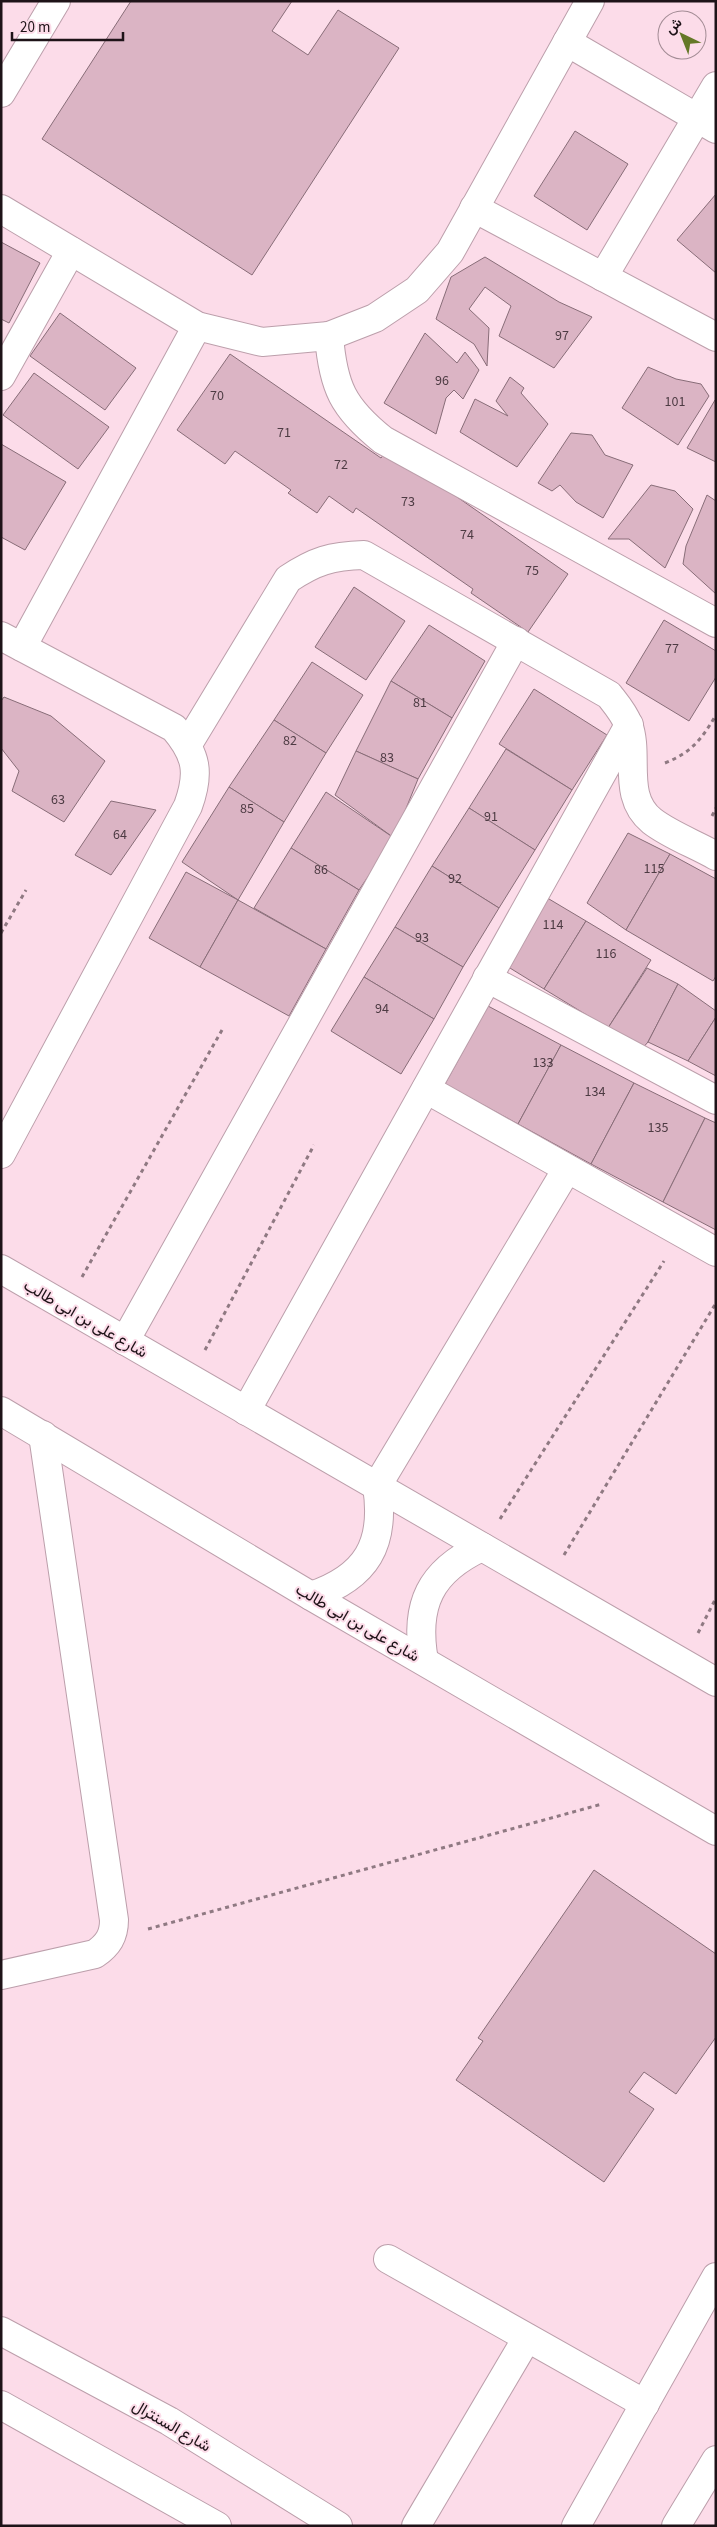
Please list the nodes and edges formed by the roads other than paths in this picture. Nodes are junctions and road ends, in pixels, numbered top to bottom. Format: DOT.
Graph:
graph roads {
  1 [pos="56,1"];
  2 [pos="590,1"];
  3 [pos="567,42"];
  4 [pos="716,86"];
  5 [pos="1,93"];
  6 [pos="706,123"];
  7 [pos="474,208"];
  8 [pos="1,209"];
  9 [pos="71,251"];
  10 [pos="603,277"];
  11 [pos="197,326"];
  12 [pos="329,336"];
  13 [pos="716,338"];
  14 [pos="1,376"];
  15 [pos="716,623"];
  16 [pos="516,641"];
  17 [pos="12,642"];
  18 [pos="629,725"];
  19 [pos="188,744"];
  20 [pos="716,856"];
  21 [pos="487,978"];
  22 [pos="426,1089"];
  23 [pos="716,1100"];
  24 [pos="1,1154"];
  25 [pos="567,1169"];
  26 [pos="716,1252"];
  27 [pos="1,1270"];
  28 [pos="125,1341"];
  29 [pos="246,1411"];
  30 [pos="1,1412"];
  31 [pos="43,1435"];
  32 [pos="376,1486"];
  33 [pos="482,1547"];
  34 [pos="311,1596"];
  35 [pos="424,1661"];
  36 [pos="716,1682"];
  37 [pos="716,1831"];
  38 [pos="1,1975"];
  39 [pos="388,2259"];
  40 [pos="716,2277"];
  41 [pos="1,2331"];
  42 [pos="528,2338"];
  43 [pos="645,2404"];
  44 [pos="1,2405"];
  45 [pos="716,2460"];
  46 [pos="217,2526"];
  47 [pos="338,2526"];
  48 [pos="416,2526"];
  49 [pos="576,2526"];
  50 [pos="676,2526"];
  1 -- 5 [label="street"];
  2 -- 3 [label="street"];
  3 -- 6 [label="street"];
  3 -- 7 [label="street"];
  4 -- 6 [label="street"];
  6 -- 10 [label="street"];
  7 -- 10 [label="street"];
  7 -- 12 [label="street"];
  8 -- 9 [label="street"];
  9 -- 11 [label="street"];
  9 -- 14 [label="street"];
  10 -- 13 [label="street"];
  11 -- 12 [label="street"];
  11 -- 17 [label="street"];
  12 -- 15 [label="street"];
  16 -- 18 [label="street"];
  16 -- 19 [label="street"];
  16 -- 28 [label="street"];
  17 -- 19 [label="street"];
  18 -- 20 [label="street"];
  18 -- 21 [label="street"];
  19 -- 24 [label="street"];
  21 -- 22 [label="street"];
  21 -- 23 [label="street"];
  22 -- 25 [label="street"];
  22 -- 29 [label="street"];
  25 -- 26 [label="street"];
  25 -- 32 [label="street"];
  27 -- 28 [label="street, شارع على بن ابى طالب"];
  28 -- 29 [label="street, شارع على بن ابى طالب"];
  29 -- 32 [label="street, شارع على بن ابى طالب"];
  30 -- 31 [label="street, شارع على بن ابى طالب"];
  31 -- 34 [label="street, شارع على بن ابى طالب"];
  31 -- 38 [label="street"];
  32 -- 33 [label="street, شارع على بن ابى طالب"];
  32 -- 34 [label="street"];
  33 -- 35 [label="street"];
  33 -- 36 [label="street, شارع على بن ابى طالب"];
  34 -- 35 [label="street, شارع على بن ابى طالب"];
  35 -- 37 [label="street, شارع على بن ابى طالب"];
  39 -- 42 [label="street"];
  40 -- 43 [label="street"];
  41 -- 47 [label="street, شارع السنترال"];
  42 -- 43 [label="street"];
  42 -- 48 [label="street"];
  43 -- 49 [label="street"];
  44 -- 46 [label="street"];
  45 -- 50 [label="street"];
}
